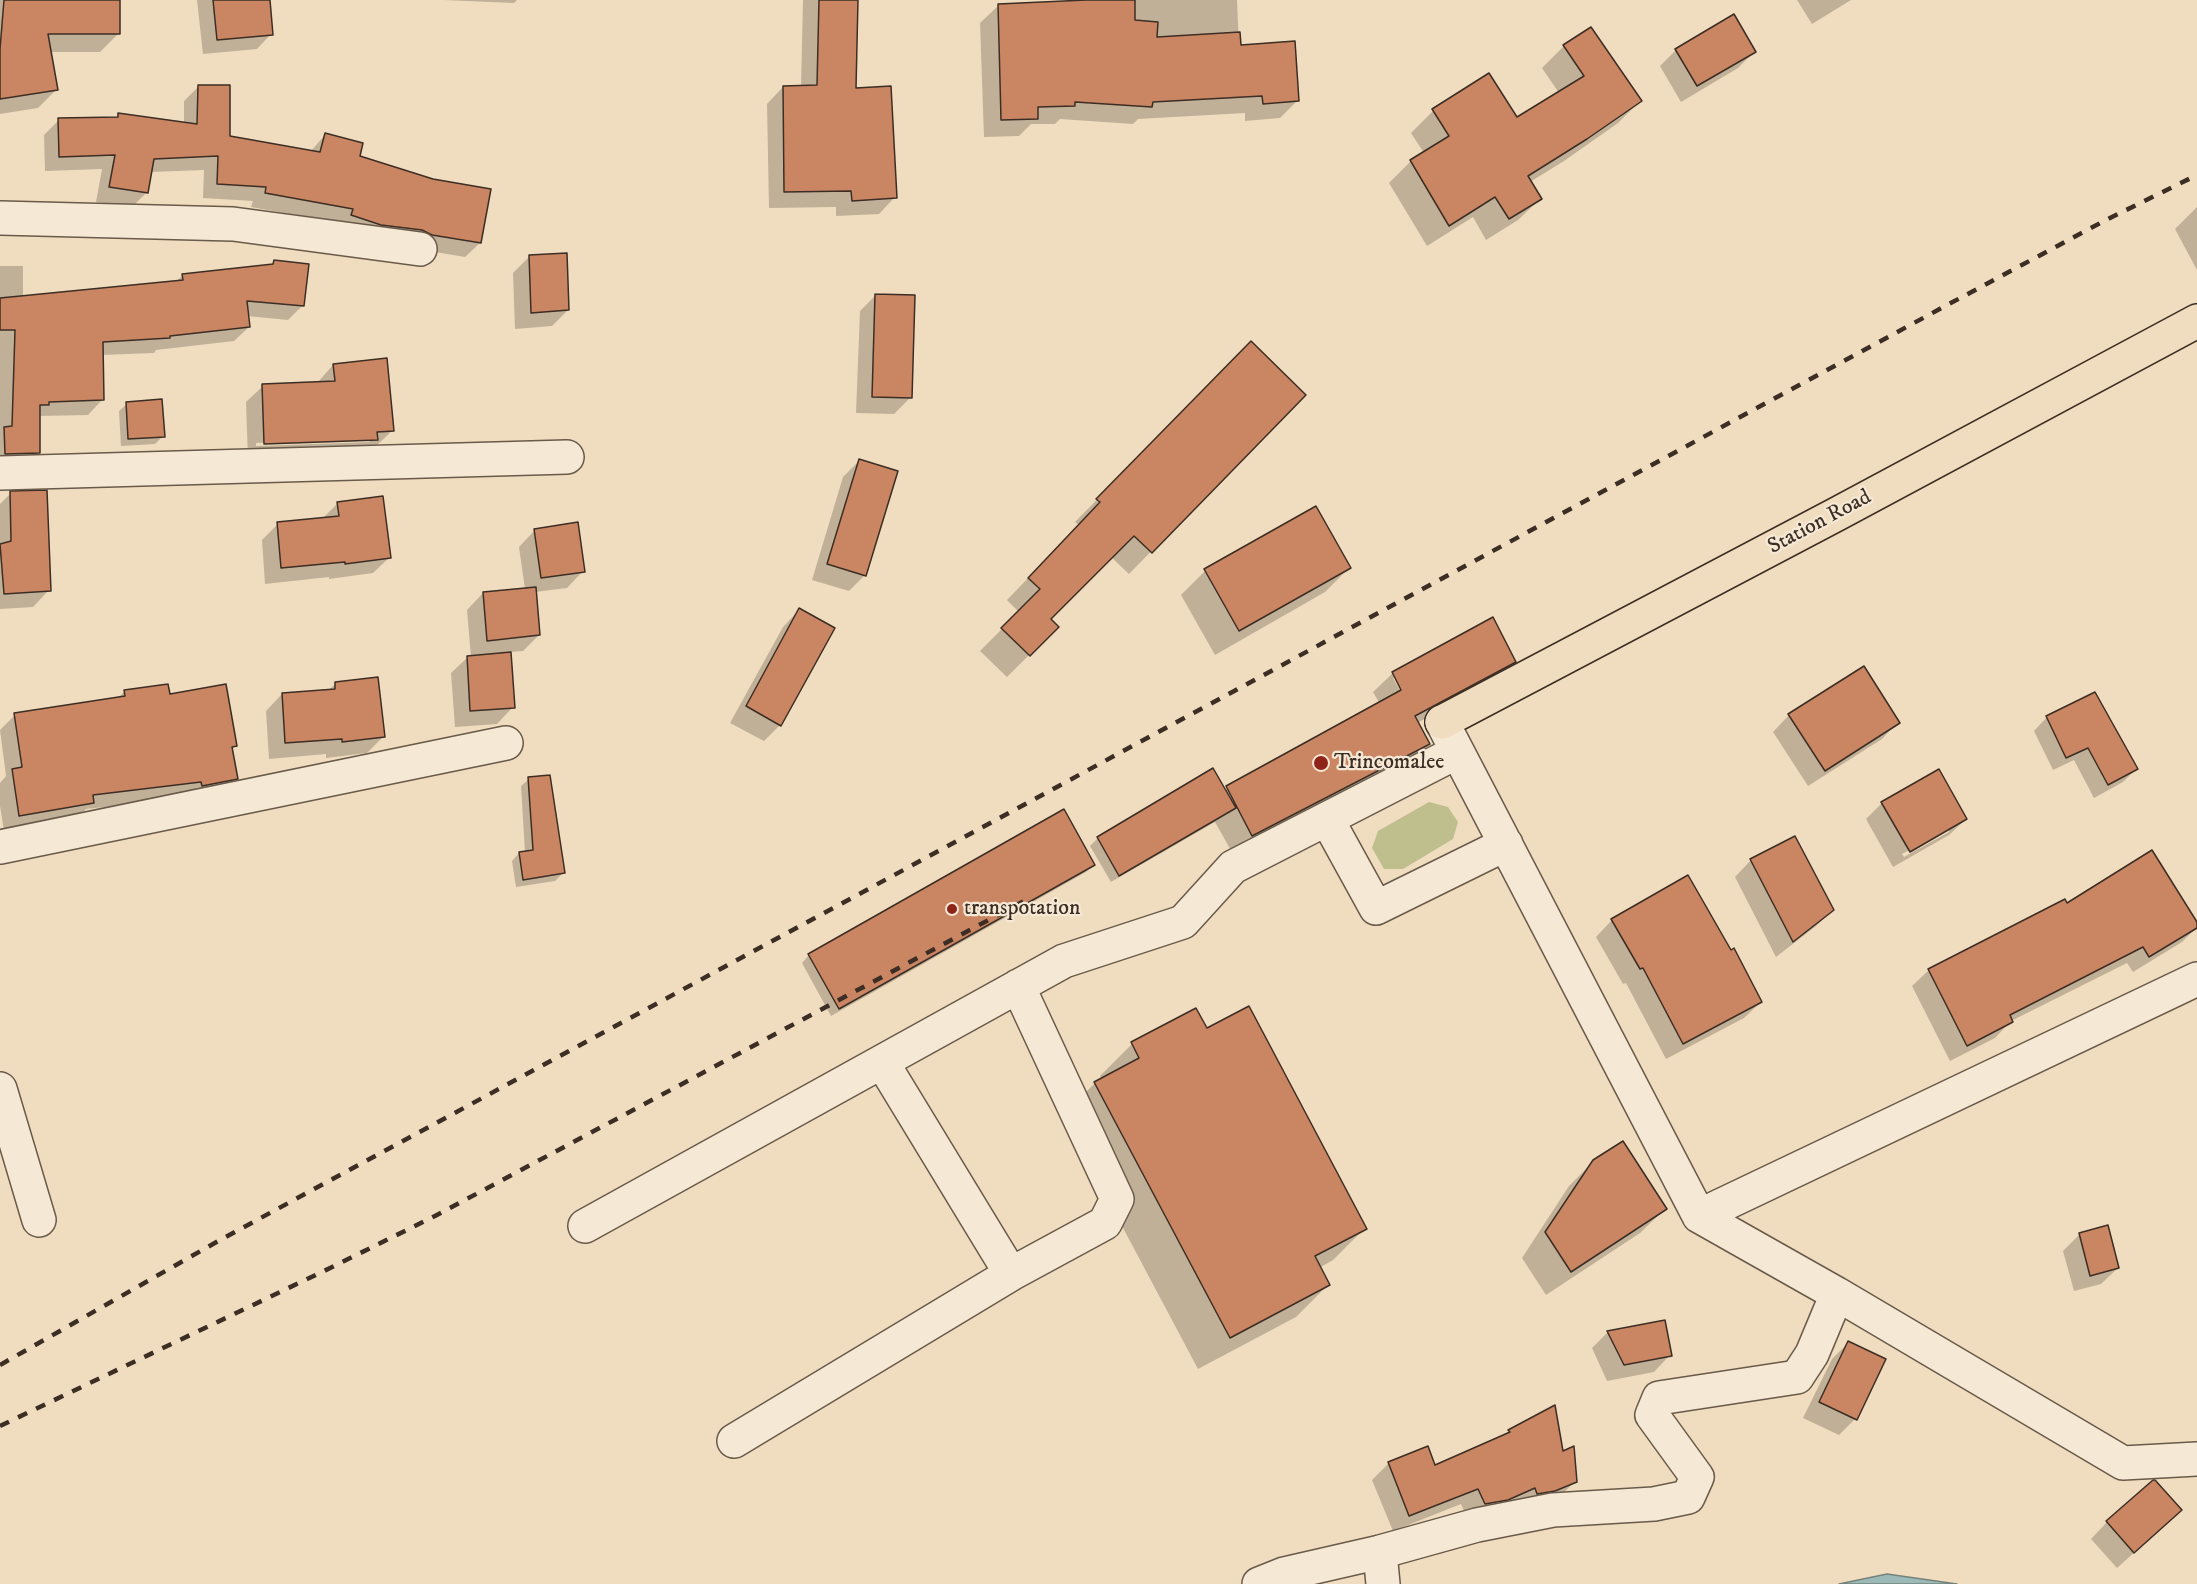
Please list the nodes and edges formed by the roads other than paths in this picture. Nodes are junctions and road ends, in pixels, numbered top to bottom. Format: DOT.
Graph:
graph roads {
  1 [pos="0,218"];
  2 [pos="420,249"];
  3 [pos="2197,321"];
  4 [pos="567,457"];
  5 [pos="0,473"];
  6 [pos="1442,722"];
  7 [pos="506,743"];
  8 [pos="1457,752"];
  9 [pos="1327,819"];
  10 [pos="1506,844"];
  11 [pos="0,847"];
  12 [pos="2197,979"];
  13 [pos="1018,986"];
  14 [pos="882,1062"];
  15 [pos="0,1089"];
  16 [pos="1699,1216"];
  17 [pos="39,1220"];
  18 [pos="585,1226"];
  19 [pos="1011,1274"];
  20 [pos="1837,1294"];
  21 [pos="734,1441"];
  22 [pos="2197,1459"];
  23 [pos="1381,1568"];
  24 [pos="1259,1584"];
  1 -- 2 [label="street"];
  3 -- 6 [label="main road, Station Road"];
  4 -- 5 [label="street"];
  6 -- 8 [label="street"];
  7 -- 11 [label="street"];
  8 -- 9 [label="street"];
  8 -- 10 [label="street"];
  9 -- 10 [label="street"];
  9 -- 13 [label="street"];
  10 -- 16 [label="street"];
  12 -- 16 [label="street"];
  13 -- 14 [label="street"];
  13 -- 19 [label="street"];
  14 -- 18 [label="street"];
  14 -- 19 [label="street"];
  15 -- 17 [label="street"];
  16 -- 20 [label="street"];
  19 -- 21 [label="street"];
  20 -- 22 [label="street"];
  20 -- 23 [label="street"];
  23 -- 24 [label="street"];
}
